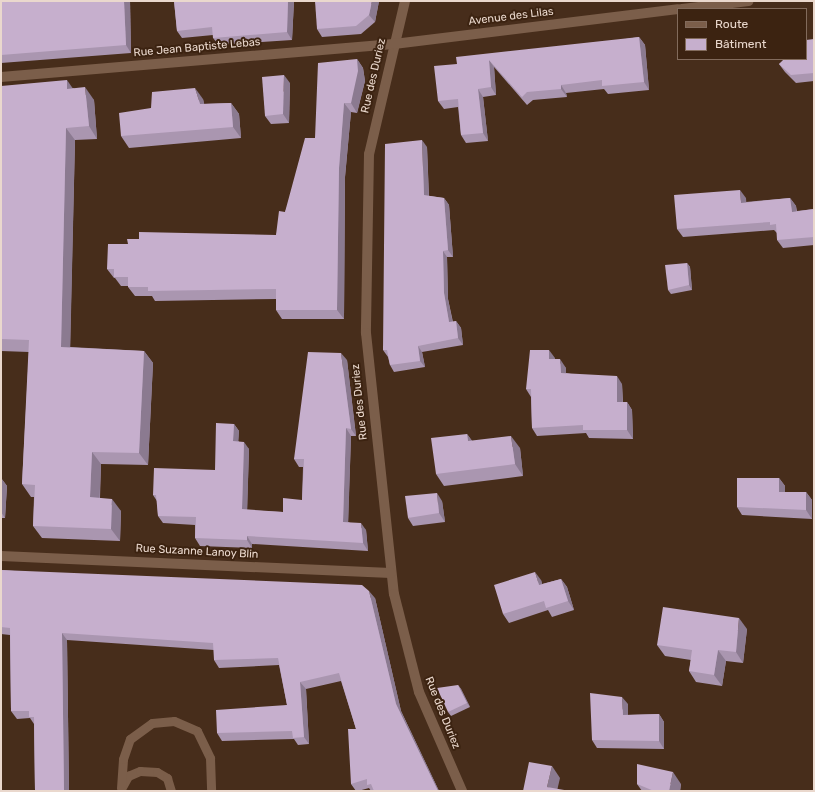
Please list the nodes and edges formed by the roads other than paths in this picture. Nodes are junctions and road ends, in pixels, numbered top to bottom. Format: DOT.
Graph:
graph roads {
  1 [pos="405,1"];
  2 [pos="749,1"];
  3 [pos="690,8"];
  4 [pos="677,10"];
  5 [pos="394,44"];
  6 [pos="1,77"];
  7 [pos="1,556"];
  8 [pos="391,573"];
  9 [pos="121,790"];
  10 [pos="171,791"];
  11 [pos="210,791"];
  12 [pos="462,791"];
  1 -- 5 [label="street, Rue des Duriez"];
  2 -- 3 [label="street"];
  4 -- 5 [label="street, Avenue des Lilas"];
  5 -- 6 [label="street, Rue Jean Baptiste Lebas"];
  5 -- 8 [label="street, Rue des Duriez"];
  7 -- 8 [label="street, Rue Suzanne Lanoy Blin"];
  8 -- 12 [label="street, Rue des Duriez"];
  9 -- 10 [label="lane"];
  9 -- 11 [label="lane"];
}
